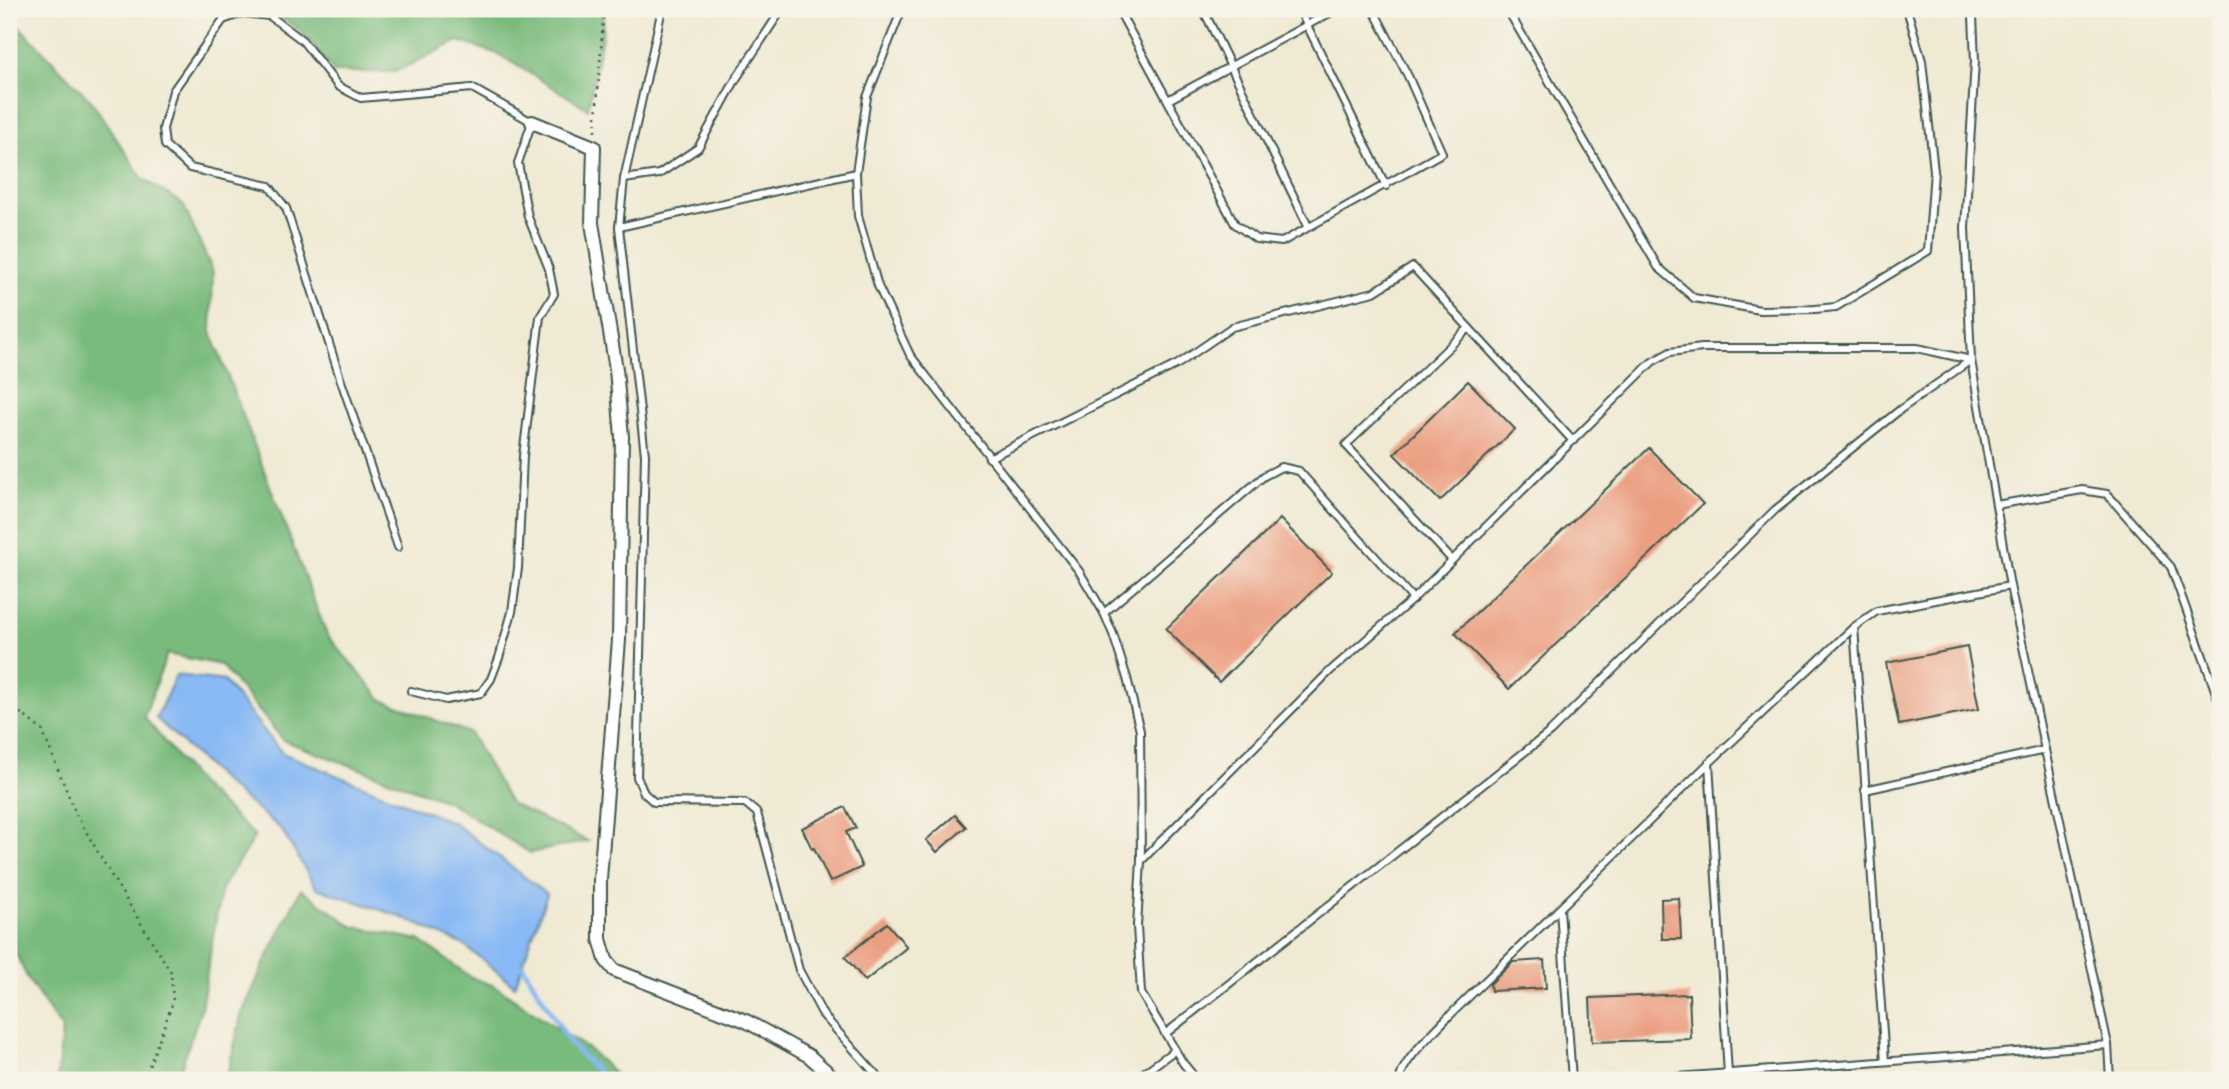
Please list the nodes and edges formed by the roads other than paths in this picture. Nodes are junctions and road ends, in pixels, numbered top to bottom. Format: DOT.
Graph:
graph roads {
  1 [pos="662,9"];
  2 [pos="782,9"];
  3 [pos="902,9"];
  4 [pos="1118,9"];
  5 [pos="1203,9"];
  6 [pos="1299,9"];
  7 [pos="1337,9"];
  8 [pos="1373,9"];
  9 [pos="1507,9"];
  10 [pos="1907,9"];
  11 [pos="1969,9"];
  12 [pos="1307,26"];
  13 [pos="1231,66"];
  14 [pos="1168,100"];
  15 [pos="532,121"];
  16 [pos="856,173"];
  17 [pos="624,179"];
  18 [pos="1386,186"];
  19 [pos="1308,226"];
  20 [pos="620,227"];
  21 [pos="1469,328"];
  22 [pos="1971,360"];
  23 [pos="1573,441"];
  24 [pos="989,458"];
  25 [pos="1996,505"];
  26 [pos="398,547"];
  27 [pos="1452,560"];
  28 [pos="2010,586"];
  29 [pos="1413,599"];
  30 [pos="1104,613"];
  31 [pos="1854,627"];
  32 [pos="411,691"];
  33 [pos="2220,704"];
  34 [pos="2045,750"];
  35 [pos="1709,763"];
  36 [pos="1865,790"];
  37 [pos="1141,861"];
  38 [pos="1560,909"];
  39 [pos="1166,1034"];
  40 [pos="2108,1045"];
  41 [pos="1175,1050"];
  42 [pos="1885,1061"];
  43 [pos="1728,1074"];
  44 [pos="836,1080"];
  45 [pos="881,1080"];
  46 [pos="1134,1080"];
  47 [pos="1197,1080"];
  48 [pos="1400,1080"];
  49 [pos="1572,1080"];
  50 [pos="1636,1080"];
  51 [pos="2110,1080"];
  1 -- 17 [label="lane"];
  2 -- 17 [label="lane"];
  3 -- 16 [label="lane"];
  4 -- 14 [label="lane"];
  5 -- 13 [label="lane"];
  6 -- 12 [label="lane"];
  7 -- 12 [label="lane"];
  8 -- 18 [label="lane"];
  9 -- 10 [label="lane"];
  11 -- 22 [label="lane"];
  12 -- 13 [label="lane"];
  12 -- 18 [label="lane"];
  13 -- 14 [label="lane"];
  13 -- 19 [label="lane"];
  14 -- 19 [label="lane"];
  15 -- 26 [label="lane"];
  15 -- 32 [label="lane"];
  15 -- 44 [label="street"];
  16 -- 20 [label="lane"];
  16 -- 24 [label="lane"];
  17 -- 20 [label="lane"];
  18 -- 19 [label="lane"];
  20 -- 45 [label="lane"];
  21 -- 23 [label="lane"];
  21 -- 24 [label="lane"];
  21 -- 27 [label="lane"];
  22 -- 23 [label="lane"];
  22 -- 25 [label="lane"];
  22 -- 39 [label="lane"];
  23 -- 27 [label="lane"];
  24 -- 30 [label="lane"];
  25 -- 28 [label="lane"];
  25 -- 33 [label="lane"];
  27 -- 29 [label="lane"];
  28 -- 31 [label="lane"];
  28 -- 34 [label="lane"];
  29 -- 30 [label="lane"];
  29 -- 37 [label="lane"];
  30 -- 37 [label="lane"];
  31 -- 35 [label="lane"];
  31 -- 36 [label="lane"];
  34 -- 36 [label="lane"];
  34 -- 40 [label="lane"];
  35 -- 38 [label="lane"];
  35 -- 43 [label="lane"];
  36 -- 42 [label="lane"];
  37 -- 39 [label="lane"];
  38 -- 48 [label="lane"];
  38 -- 49 [label="lane"];
  39 -- 41 [label="lane"];
  40 -- 42 [label="lane"];
  40 -- 51 [label="lane"];
  41 -- 46 [label="lane"];
  41 -- 47 [label="lane"];
  42 -- 43 [label="lane"];
  43 -- 50 [label="lane"];
}
